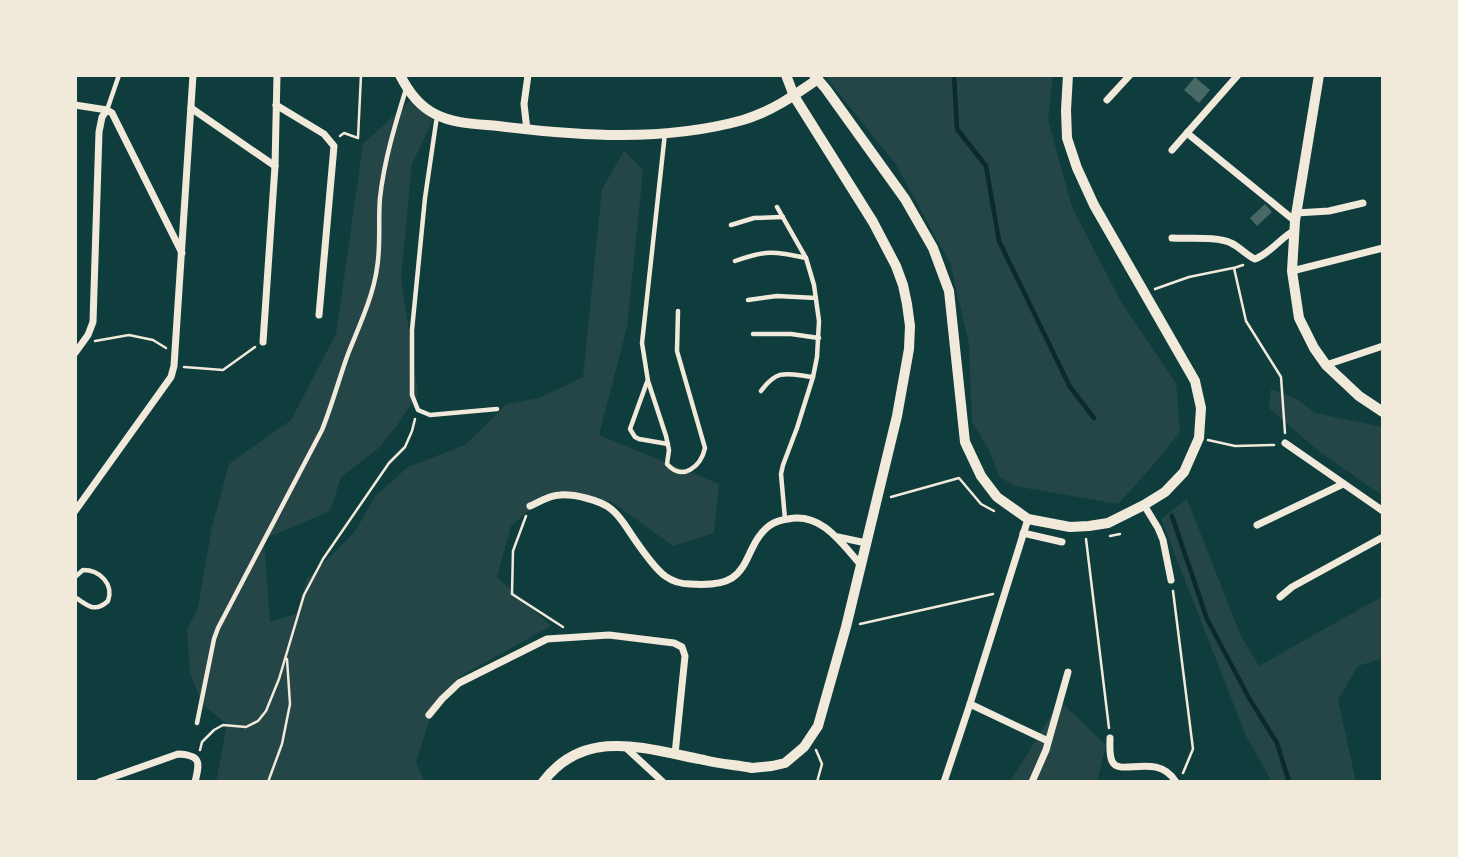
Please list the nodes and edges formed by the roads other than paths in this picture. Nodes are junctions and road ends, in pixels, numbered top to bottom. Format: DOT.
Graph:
graph roads {
  1 [pos="119,75"];
  2 [pos="193,75"];
  3 [pos="278,75"];
  4 [pos="400,75"];
  5 [pos="528,75"];
  6 [pos="786,75"];
  7 [pos="1068,75"];
  8 [pos="1129,75"];
  9 [pos="1238,75"];
  10 [pos="1319,75"];
  11 [pos="816,77"];
  12 [pos="407,88"];
  13 [pos="794,96"];
  14 [pos="1107,100"];
  15 [pos="75,105"];
  16 [pos="276,105"];
  17 [pos="191,108"];
  18 [pos="107,110"];
  19 [pos="437,116"];
  20 [pos="527,130"];
  21 [pos="665,133"];
  22 [pos="1187,133"];
  23 [pos="1172,150"];
  24 [pos="275,166"];
  25 [pos="1363,203"];
  26 [pos="777,207"];
  27 [pos="783,217"];
  28 [pos="1295,221"];
  29 [pos="731,225"];
  30 [pos="1172,239"];
  31 [pos="1383,248"];
  32 [pos="182,254"];
  33 [pos="806,258"];
  34 [pos="735,261"];
  35 [pos="1292,271"];
  36 [pos="816,298"];
  37 [pos="748,300"];
  38 [pos="678,311"];
  39 [pos="319,315"];
  40 [pos="753,334"];
  41 [pos="819,338"];
  42 [pos="79,341"];
  43 [pos="262,342"];
  44 [pos="1383,346"];
  45 [pos="75,353"];
  46 [pos="1326,365"];
  47 [pos="813,377"];
  48 [pos="648,381"];
  49 [pos="761,391"];
  50 [pos="497,409"];
  51 [pos="1383,412"];
  52 [pos="1285,443"];
  53 [pos="668,444"];
  54 [pos="1343,484"];
  55 [pos="1144,505"];
  56 [pos="530,506"];
  57 [pos="75,511"];
  58 [pos="1383,512"];
  59 [pos="785,519"];
  60 [pos="1028,519"];
  61 [pos="1256,525"];
  62 [pos="1023,533"];
  63 [pos="837,537"];
  64 [pos="1383,537"];
  65 [pos="1062,542"];
  66 [pos="866,543"];
  67 [pos="861,565"];
  68 [pos="75,577"];
  69 [pos="1171,580"];
  70 [pos="75,597"];
  71 [pos="1280,597"];
  72 [pos="1068,672"];
  73 [pos="970,704"];
  74 [pos="429,715"];
  75 [pos="197,723"];
  76 [pos="1110,738"];
  77 [pos="1048,741"];
  78 [pos="624,745"];
  79 [pos="675,754"];
  80 [pos="99,782"];
  81 [pos="195,782"];
  82 [pos="543,782"];
  83 [pos="663,782"];
  84 [pos="944,782"];
  85 [pos="1032,782"];
  86 [pos="1177,782"];
  1 -- 18 [label="lane"];
  2 -- 17 [label="street"];
  3 -- 16 [label="street"];
  4 -- 12 [label="street"];
  5 -- 20 [label="street"];
  6 -- 13 [label="street"];
  7 -- 55 [label="street"];
  8 -- 14 [label="street"];
  9 -- 22 [label="street"];
  10 -- 28 [label="street"];
  11 -- 13 [label="street"];
  11 -- 60 [label="street"];
  12 -- 19 [label="street"];
  12 -- 75 [label="lane"];
  13 -- 21 [label="street"];
  13 -- 66 [label="street"];
  15 -- 18 [label="street"];
  16 -- 24 [label="street"];
  16 -- 39 [label="street"];
  17 -- 24 [label="street"];
  17 -- 32 [label="street"];
  18 -- 32 [label="street"];
  18 -- 42 [label="street"];
  19 -- 20 [label="street"];
  19 -- 50 [label="lane"];
  20 -- 21 [label="street"];
  21 -- 48 [label="lane"];
  22 -- 23 [label="street"];
  22 -- 28 [label="street"];
  24 -- 43 [label="street"];
  25 -- 28 [label="street"];
  26 -- 27 [label="lane"];
  27 -- 29 [label="lane"];
  27 -- 33 [label="lane"];
  28 -- 30 [label="street"];
  28 -- 35 [label="street"];
  31 -- 35 [label="street"];
  32 -- 57 [label="street"];
  33 -- 34 [label="lane"];
  33 -- 36 [label="lane"];
  35 -- 46 [label="street"];
  36 -- 37 [label="lane"];
  36 -- 41 [label="lane"];
  38 -- 53 [label="lane"];
  40 -- 41 [label="lane"];
  41 -- 47 [label="lane"];
  42 -- 45 [label="street"];
  44 -- 46 [label="street"];
  46 -- 51 [label="street"];
  47 -- 49 [label="lane"];
  47 -- 59 [label="lane"];
  48 -- 53 [label="lane"];
  48 -- 53 [label="lane"];
  52 -- 54 [label="street"];
  54 -- 58 [label="street"];
  54 -- 61 [label="street"];
  55 -- 60 [label="street"];
  55 -- 69 [label="street"];
  56 -- 59 [label="street"];
  59 -- 63 [label="street"];
  60 -- 62 [label="street"];
  62 -- 65 [label="street"];
  62 -- 73 [label="street"];
  63 -- 66 [label="street"];
  63 -- 67 [label="street"];
  64 -- 71 [label="street"];
  66 -- 67 [label="street"];
  67 -- 79 [label="street"];
  68 -- 70 [label="lane"];
  72 -- 77 [label="street"];
  73 -- 77 [label="street"];
  73 -- 84 [label="street"];
  74 -- 79 [label="street"];
  76 -- 86 [label="street"];
  77 -- 85 [label="street"];
  78 -- 79 [label="street"];
  78 -- 82 [label="street"];
  78 -- 83 [label="street"];
  80 -- 81 [label="street"];
}
